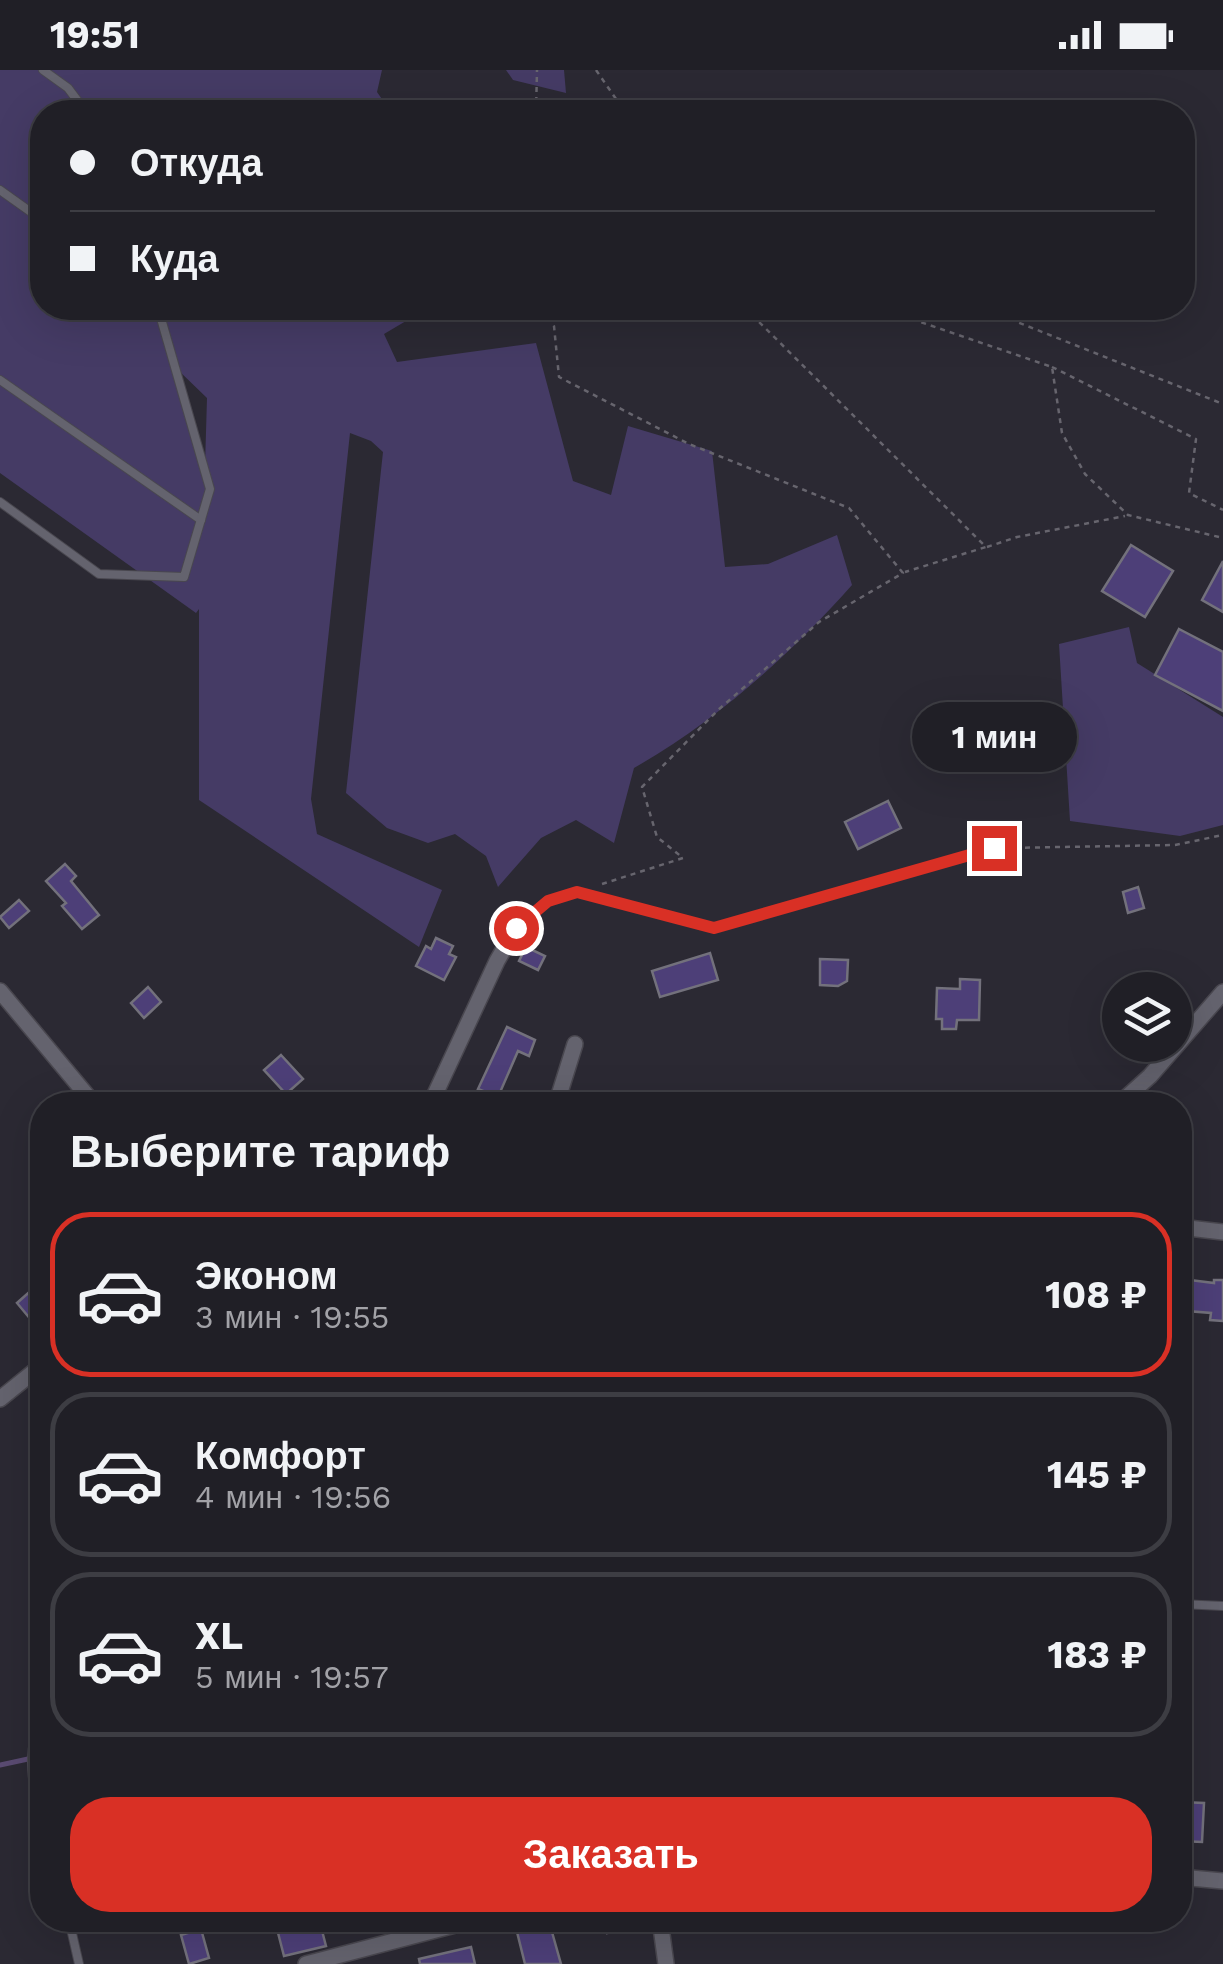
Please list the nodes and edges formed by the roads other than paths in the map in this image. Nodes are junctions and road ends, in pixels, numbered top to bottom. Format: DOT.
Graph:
graph roads {
  1 [pos="43,70"];
  2 [pos="77,100"];
  3 [pos="0,190"];
  4 [pos="30,211"];
  5 [pos="161,320"];
  6 [pos="0,380"];
  7 [pos="0,502"];
  8 [pos="201,520"];
  9 [pos="994,848"];
  10 [pos="516,928"];
  11 [pos="0,991"];
  12 [pos="1223,992"];
  13 [pos="575,1044"];
  14 [pos="84,1092"];
  15 [pos="436,1092"];
  16 [pos="560,1092"];
  17 [pos="1132,1092"];
  18 [pos="1192,1228"];
  19 [pos="1223,1232"];
  20 [pos="30,1375"];
  21 [pos="0,1399"];
  22 [pos="1192,1605"];
  23 [pos="1223,1606"];
  24 [pos="1192,1878"];
  25 [pos="1223,1881"];
  26 [pos="72,1932"];
  27 [pos="428,1932"];
  28 [pos="662,1932"];
  29 [pos="79,1964"];
  30 [pos="306,1964"];
  31 [pos="666,1964"];
  1 -- 2 [label="lane"];
  3 -- 4 [label="lane"];
  5 -- 8 [label="lane"];
  6 -- 8 [label="lane"];
  7 -- 8 [label="lane"];
  9 -- 10 [label="lane"];
  10 -- 15 [label="street"];
  11 -- 14 [label="street"];
  12 -- 17 [label="street"];
  13 -- 16 [label="street"];
  18 -- 19 [label="street"];
  20 -- 21 [label="street"];
  22 -- 23 [label="lane"];
  24 -- 25 [label="street"];
  26 -- 29 [label="lane"];
  27 -- 30 [label="street"];
  28 -- 31 [label="street"];
}
